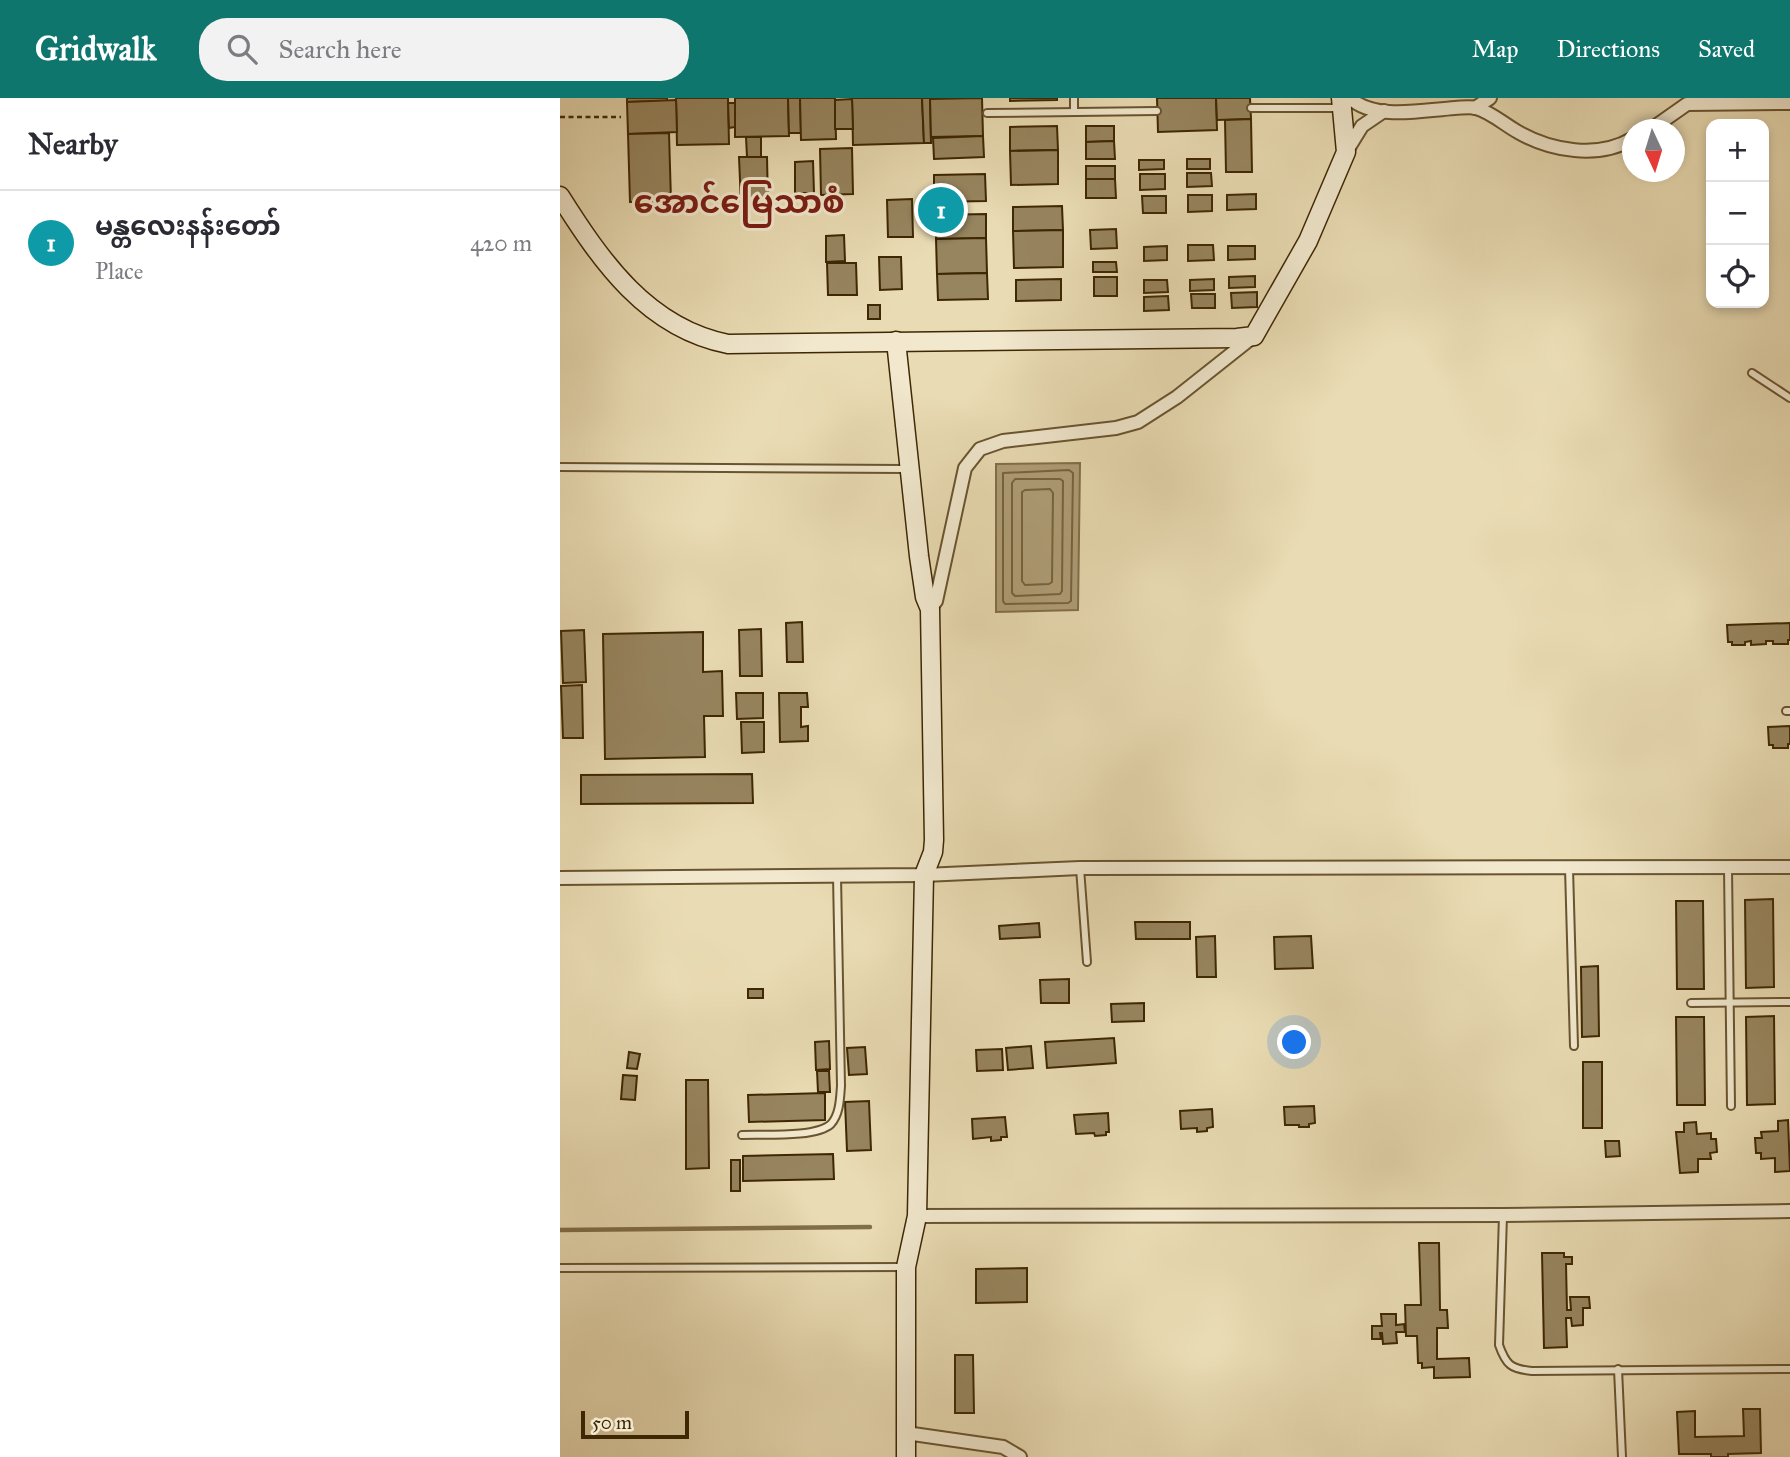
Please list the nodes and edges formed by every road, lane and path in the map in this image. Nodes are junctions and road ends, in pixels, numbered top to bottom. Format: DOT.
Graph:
graph roads {
  1 [pos="1074,98"];
  2 [pos="1490,98"];
  3 [pos="1344,101"];
  4 [pos="1684,101"];
  5 [pos="1790,103"];
  6 [pos="1475,107"];
  7 [pos="1251,108"];
  8 [pos="1157,111"];
  9 [pos="1384,111"];
  10 [pos="1074,112"];
  11 [pos="987,113"];
  12 [pos="560,117"];
  13 [pos="621,117"];
  14 [pos="1663,119"];
  15 [pos="1622,142"];
  16 [pos="1346,152"];
  17 [pos="560,196"];
  18 [pos="1254,336"];
  19 [pos="896,341"];
  20 [pos="1752,373"];
  21 [pos="1790,398"];
  22 [pos="560,467"];
  23 [pos="909,469"];
  24 [pos="930,609"];
  25 [pos="1790,867"];
  26 [pos="1080,868"];
  27 [pos="1569,868"];
  28 [pos="1728,868"];
  29 [pos="837,875"];
  30 [pos="924,875"];
  31 [pos="560,878"];
  32 [pos="1087,962"];
  33 [pos="1790,1002"];
  34 [pos="1691,1003"];
  35 [pos="1729,1003"];
  36 [pos="1574,1046"];
  37 [pos="1731,1106"];
  38 [pos="742,1135"];
  39 [pos="1790,1211"];
  40 [pos="1503,1215"];
  41 [pos="917,1216"];
  42 [pos="906,1267"];
  43 [pos="560,1268"];
  44 [pos="1618,1369"];
  45 [pos="1790,1369"];
  46 [pos="906,1433"];
  47 [pos="906,1457"];
  48 [pos="1020,1457"];
  49 [pos="1622,1457"];
  1 -- 10 [label="lane"];
  2 -- 6 [label="street"];
  3 -- 7 [label="lane"];
  3 -- 9 [label="street"];
  3 -- 16 [label="street"];
  4 -- 5 [label="street"];
  4 -- 14 [label="street"];
  6 -- 9 [label="street"];
  6 -- 15 [label="street"];
  8 -- 10 [label="lane"];
  9 -- 16 [label="street"];
  10 -- 11 [label="lane"];
  12 -- 13 [label="path"];
  16 -- 18 [label="street"];
  17 -- 19 [label="street"];
  18 -- 19 [label="street"];
  18 -- 24 [label="street"];
  19 -- 23 [label="street"];
  20 -- 21 [label="lane"];
  22 -- 23 [label="lane"];
  23 -- 24 [label="street"];
  24 -- 30 [label="street"];
  25 -- 28 [label="street"];
  26 -- 27 [label="street"];
  26 -- 30 [label="street"];
  26 -- 32 [label="lane"];
  27 -- 28 [label="street"];
  27 -- 36 [label="lane"];
  28 -- 35 [label="lane"];
  29 -- 30 [label="street"];
  29 -- 31 [label="street"];
  29 -- 38 [label="lane"];
  30 -- 41 [label="street"];
  33 -- 35 [label="lane"];
  34 -- 35 [label="lane"];
  35 -- 37 [label="lane"];
  39 -- 40 [label="street"];
  40 -- 41 [label="street"];
  40 -- 44 [label="lane"];
  41 -- 42 [label="street"];
  42 -- 43 [label="lane"];
  42 -- 46 [label="street"];
  44 -- 45 [label="lane"];
  44 -- 49 [label="lane"];
  46 -- 47 [label="street"];
  46 -- 48 [label="street"];
}
